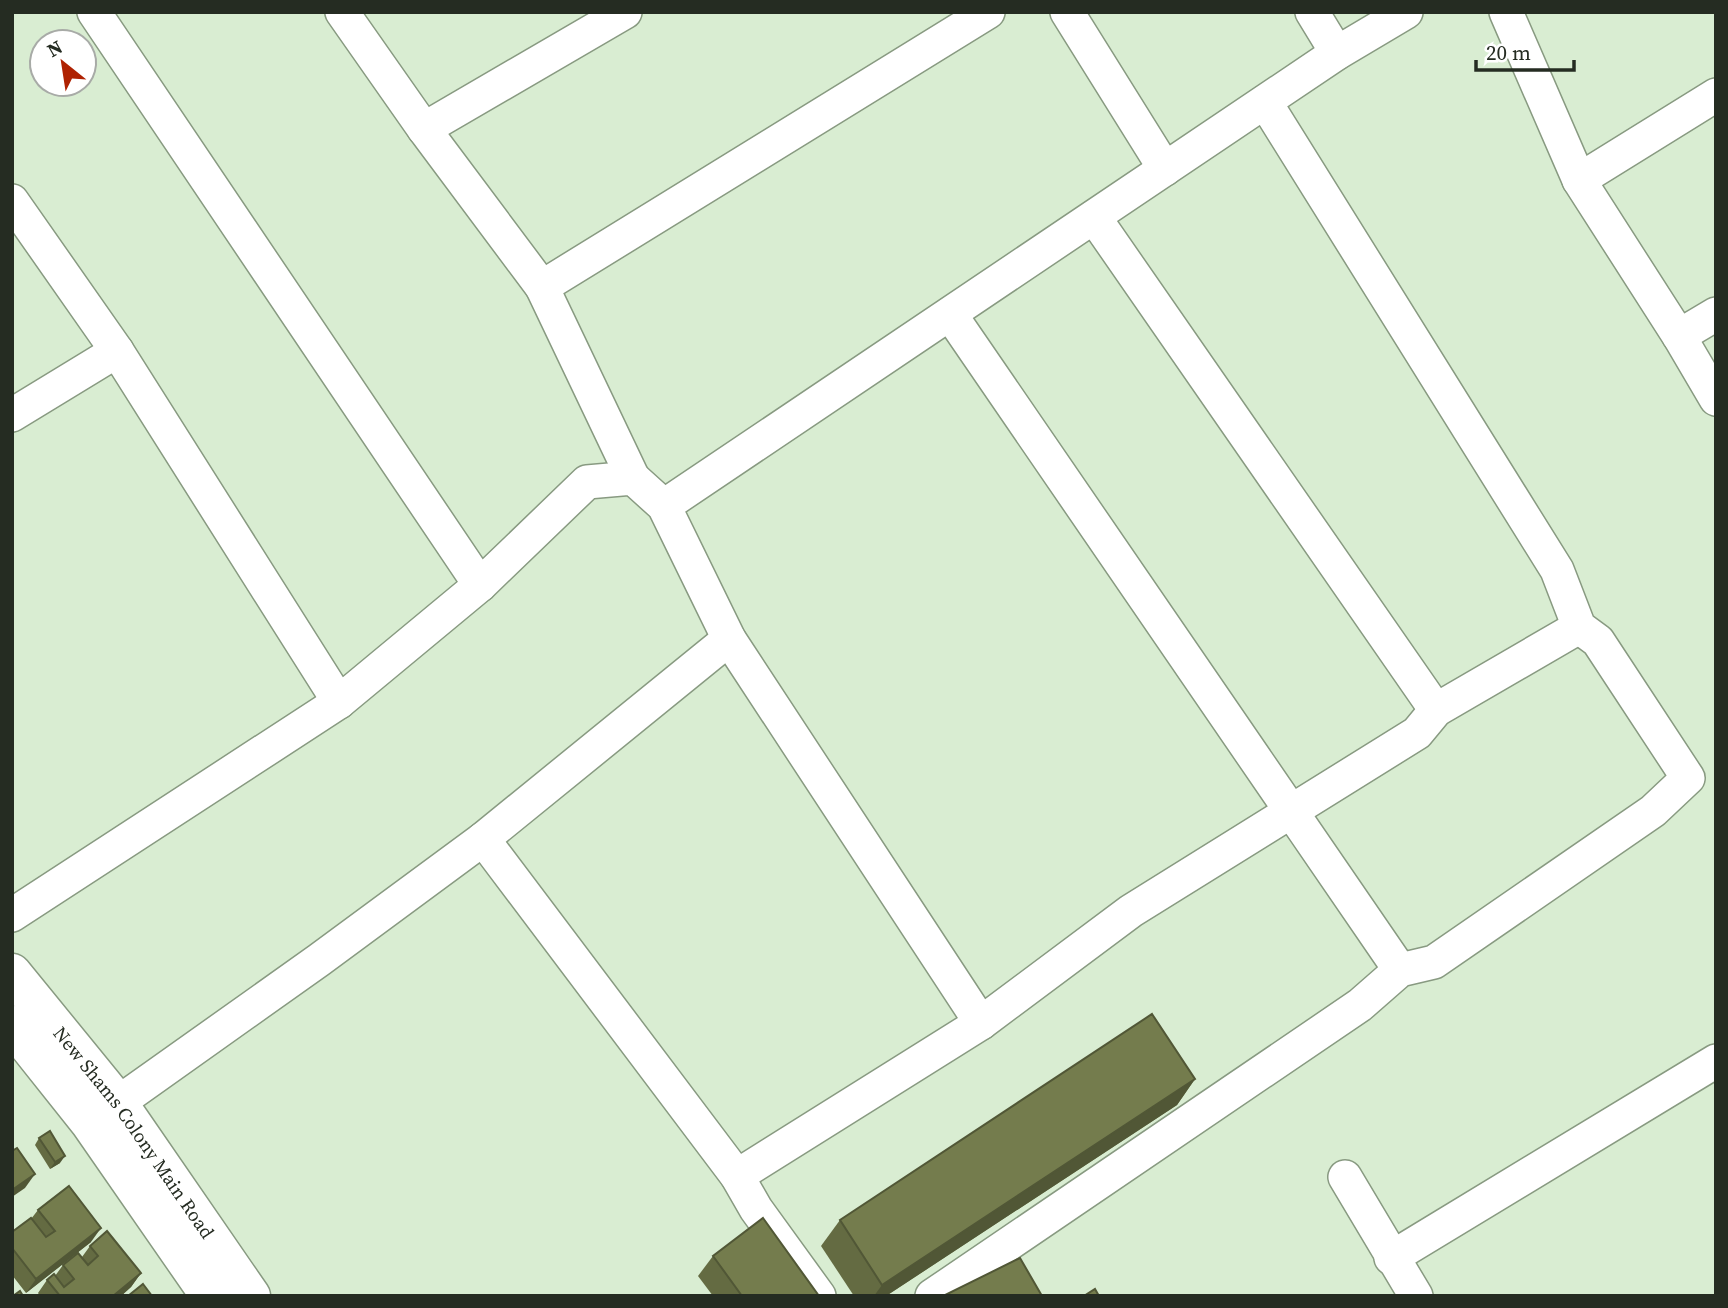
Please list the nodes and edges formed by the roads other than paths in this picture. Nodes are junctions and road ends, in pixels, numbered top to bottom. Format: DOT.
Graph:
graph roads {
  1 [pos="94,12"];
  2 [pos="342,12"];
  3 [pos="625,12"];
  4 [pos="988,12"];
  5 [pos="1067,12"];
  6 [pos="1312,12"];
  7 [pos="1406,12"];
  8 [pos="1506,12"];
  9 [pos="1337,53"];
  10 [pos="1716,95"];
  11 [pos="1265,102"];
  12 [pos="424,129"];
  13 [pos="1165,169"];
  14 [pos="1578,180"];
  15 [pos="12,201"];
  16 [pos="1094,217"];
  17 [pos="542,287"];
  18 [pos="950,314"];
  19 [pos="1716,314"];
  20 [pos="1679,336"];
  21 [pos="117,351"];
  22 [pos="1716,399"];
  23 [pos="12,415"];
  24 [pos="633,478"];
  25 [pos="664,506"];
  26 [pos="480,585"];
  27 [pos="1579,627"];
  28 [pos="729,639"];
  29 [pos="339,702"];
  30 [pos="1436,710"];
  31 [pos="1291,811"];
  32 [pos="483,839"];
  33 [pos="12,915"];
  34 [pos="1400,970"];
  35 [pos="12,973"];
  36 [pos="981,1023"];
  37 [pos="12,1025"];
  38 [pos="1716,1061"];
  39 [pos="104,1113"];
  40 [pos="737,1176"];
  41 [pos="1345,1177"];
  42 [pos="1391,1258"];
  43 [pos="210,1296"];
  44 [pos="251,1296"];
  45 [pos="818,1296"];
  46 [pos="932,1296"];
  47 [pos="1416,1296"];
  1 -- 26 [label="street"];
  2 -- 12 [label="street"];
  3 -- 12 [label="street"];
  4 -- 17 [label="street"];
  5 -- 13 [label="street"];
  6 -- 9 [label="street"];
  7 -- 9 [label="street"];
  8 -- 14 [label="street"];
  9 -- 11 [label="street"];
  10 -- 14 [label="street"];
  11 -- 13 [label="street"];
  11 -- 27 [label="street"];
  12 -- 17 [label="street"];
  13 -- 16 [label="street"];
  14 -- 20 [label="street"];
  15 -- 21 [label="street"];
  16 -- 18 [label="street"];
  16 -- 30 [label="street"];
  17 -- 24 [label="street"];
  18 -- 25 [label="street"];
  18 -- 31 [label="street"];
  19 -- 20 [label="street"];
  20 -- 22 [label="street"];
  21 -- 23 [label="street"];
  21 -- 29 [label="street"];
  24 -- 25 [label="street"];
  24 -- 26 [label="street"];
  25 -- 28 [label="street"];
  26 -- 29 [label="street"];
  27 -- 30 [label="street"];
  27 -- 34 [label="street"];
  28 -- 32 [label="street"];
  28 -- 36 [label="street"];
  29 -- 33 [label="street"];
  30 -- 31 [label="street"];
  31 -- 34 [label="street"];
  31 -- 36 [label="street"];
  32 -- 39 [label="street"];
  32 -- 40 [label="street"];
  34 -- 46 [label="street"];
  35 -- 39 [label="main road, New Shams Colony Main Road"];
  36 -- 40 [label="street"];
  37 -- 39 [label="main road, New Shams Colony Main Road"];
  38 -- 42 [label="street"];
  39 -- 43 [label="main road, New Shams Colony Main Road"];
  39 -- 44 [label="main road, New Shams Colony Main Road"];
  40 -- 45 [label="street"];
  41 -- 42 [label="street"];
  42 -- 47 [label="street"];
}
